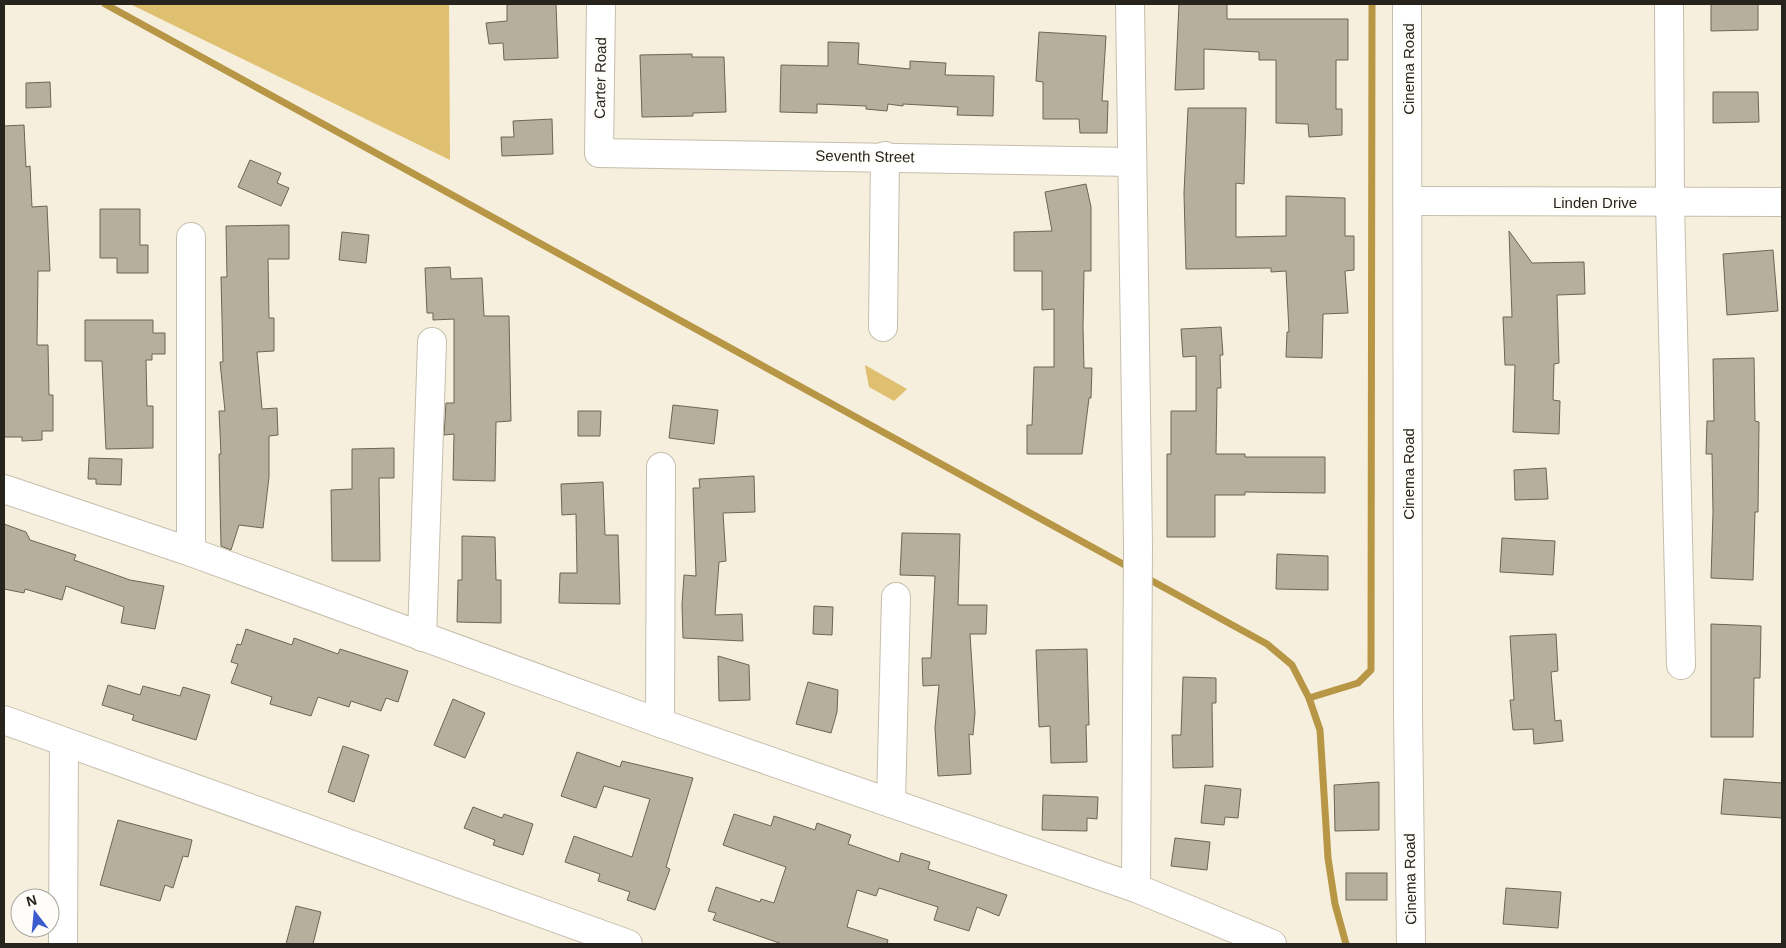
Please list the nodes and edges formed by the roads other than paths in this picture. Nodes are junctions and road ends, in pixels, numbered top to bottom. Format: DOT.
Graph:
graph roads {
  1 [pos="601,4"];
  2 [pos="1130,4"];
  3 [pos="1407,4"];
  4 [pos="1669,4"];
  5 [pos="599,153"];
  6 [pos="885,156"];
  7 [pos="1132,162"];
  8 [pos="1408,201"];
  9 [pos="1782,202"];
  10 [pos="1670,203"];
  11 [pos="191,236"];
  12 [pos="884,327"];
  13 [pos="432,342"];
  14 [pos="661,467"];
  15 [pos="4,489"];
  16 [pos="190,552"];
  17 [pos="896,597"];
  18 [pos="422,637"];
  19 [pos="1681,665"];
  20 [pos="4,720"];
  21 [pos="660,723"];
  22 [pos="64,742"];
  23 [pos="891,803"];
  24 [pos="1136,888"];
  25 [pos="63,944"];
  26 [pos="628,944"];
  27 [pos="1272,944"];
  28 [pos="1411,944"];
  1 -- 5 [label="street, Carter Road"];
  2 -- 7 [label="street"];
  3 -- 8 [label="street, Cinema Road"];
  4 -- 10 [label="street"];
  5 -- 6 [label="street, Seventh Street"];
  6 -- 7 [label="street, Seventh Street"];
  6 -- 12 [label="street"];
  7 -- 24 [label="street"];
  8 -- 10 [label="street, Linden Drive"];
  8 -- 28 [label="street, Cinema Road"];
  9 -- 10 [label="street, Linden Drive"];
  10 -- 19 [label="street"];
  11 -- 16 [label="street"];
  13 -- 18 [label="street"];
  14 -- 21 [label="street"];
  15 -- 16 [label="street"];
  16 -- 18 [label="street"];
  17 -- 23 [label="street"];
  18 -- 21 [label="street"];
  20 -- 22 [label="street"];
  21 -- 23 [label="street"];
  22 -- 25 [label="street"];
  22 -- 26 [label="street"];
  23 -- 24 [label="street"];
  24 -- 27 [label="street"];
}
